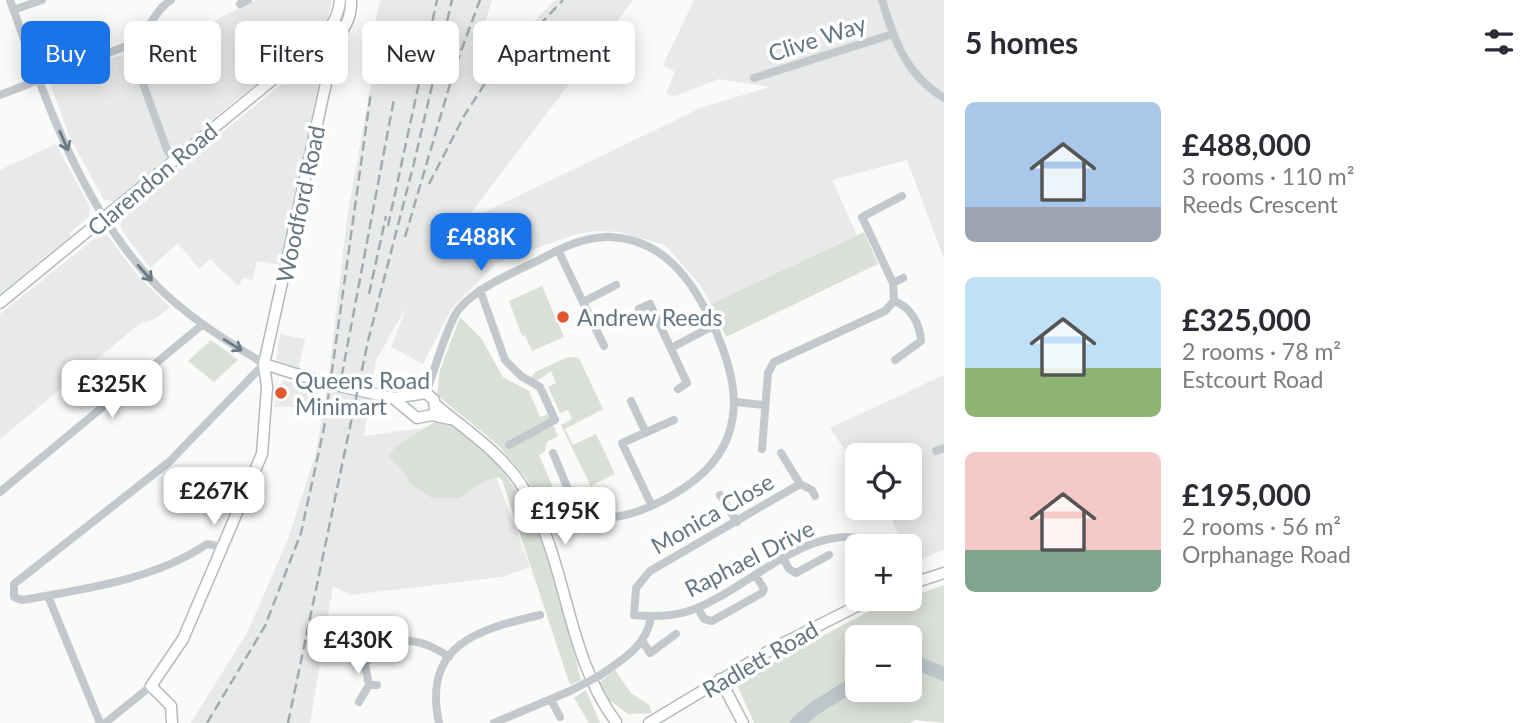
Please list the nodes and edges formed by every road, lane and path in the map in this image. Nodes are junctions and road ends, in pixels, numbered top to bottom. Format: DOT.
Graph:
graph roads {
  1 [pos="10,0"];
  2 [pos="42,0"];
  3 [pos="171,0"];
  4 [pos="340,0"];
  5 [pos="351,0"];
  6 [pos="882,0"];
  7 [pos="157,4"];
  8 [pos="13,10"];
  9 [pos="152,21"];
  10 [pos="335,21"];
  11 [pos="347,21"];
  12 [pos="21,31"];
  13 [pos="892,34"];
  14 [pos="754,78"];
  15 [pos="25,84"];
  16 [pos="41,84"];
  17 [pos="143,84"];
  18 [pos="268,84"];
  19 [pos="326,84"];
  20 [pos="0,95"];
  21 [pos="944,98"];
  22 [pos="175,161"];
  23 [pos="902,196"];
  24 [pos="106,218"];
  25 [pos="558,250"];
  26 [pos="903,278"];
  27 [pos="893,283"];
  28 [pos="616,285"];
  29 [pos="480,290"];
  30 [pos="894,301"];
  31 [pos="583,302"];
  32 [pos="0,303"];
  33 [pos="639,310"];
  34 [pos="202,325"];
  35 [pos="713,326"];
  36 [pos="604,346"];
  37 [pos="671,348"];
  38 [pos="895,360"];
  39 [pos="264,364"];
  40 [pos="678,389"];
  41 [pos="421,395"];
  42 [pos="393,398"];
  43 [pos="631,401"];
  44 [pos="735,402"];
  45 [pos="765,405"];
  46 [pos="411,409"];
  47 [pos="434,410"];
  48 [pos="674,420"];
  49 [pos="646,433"];
  50 [pos="509,445"];
  51 [pos="762,449"];
  52 [pos="552,453"];
  53 [pos="781,453"];
  54 [pos="800,484"];
  55 [pos="0,492"];
  56 [pos="720,495"];
  57 [pos="815,496"];
  58 [pos="651,504"];
  59 [pos="580,515"];
  60 [pos="737,522"];
  61 [pos="541,526"];
  62 [pos="845,536"];
  63 [pos="223,547"];
  64 [pos="830,555"];
  65 [pos="784,560"];
  66 [pos="944,573"];
  67 [pos="756,576"];
  68 [pos="922,580"];
  69 [pos="48,596"];
  70 [pos="698,608"];
  71 [pos="849,611"];
  72 [pos="540,615"];
  73 [pos="634,615"];
  74 [pos="651,617"];
  75 [pos="676,634"];
  76 [pos="643,642"];
  77 [pos="351,645"];
  78 [pos="371,650"];
  79 [pos="449,657"];
  80 [pos="720,680"];
  81 [pos="151,686"];
  82 [pos="551,700"];
  83 [pos="359,702"];
  84 [pos="560,717"];
  85 [pos="102,723"];
  86 [pos="172,723"];
  87 [pos="439,723"];
  88 [pos="494,723"];
  89 [pos="615,723"];
  90 [pos="628,723"];
  91 [pos="649,723"];
  92 [pos="743,723"];
  1 -- 8 [label="street"];
  2 -- 8 [label="street"];
  3 -- 7 [label="street"];
  4 -- 10 [label="street, Woodford Road"];
  5 -- 11 [label="street"];
  6 -- 13 [label="street"];
  7 -- 9 [label="street"];
  8 -- 12 [label="street"];
  13 -- 14 [label="street, Clive Way"];
  13 -- 21 [label="street"];
  15 -- 20 [label="street"];
  16 -- 24 [label="street, one-way"];
  17 -- 22 [label="street"];
  18 -- 22 [label="street, Clarendon Road"];
  19 -- 39 [label="street, Woodford Road"];
  22 -- 24 [label="street, Clarendon Road"];
  23 -- 27 [label="street"];
  24 -- 32 [label="street, Clarendon Road"];
  24 -- 34 [label="street, one-way"];
  25 -- 29 [label="street"];
  25 -- 31 [label="street"];
  25 -- 35 [label="street"];
  26 -- 27 [label="street"];
  27 -- 30 [label="street"];
  28 -- 31 [label="street"];
  29 -- 41 [label="street"];
  29 -- 50 [label="street"];
  30 -- 38 [label="street"];
  30 -- 45 [label="street"];
  31 -- 36 [label="street"];
  33 -- 37 [label="street"];
  34 -- 39 [label="street, one-way"];
  34 -- 55 [label="street"];
  35 -- 37 [label="street"];
  35 -- 44 [label="street"];
  37 -- 40 [label="street"];
  39 -- 42 [label="street"];
  39 -- 63 [label="street, Woodford Road"];
  39 -- 69 [label="street"];
  41 -- 42 [label="street"];
  41 -- 46 [label="street"];
  41 -- 47 [label="street"];
  42 -- 46 [label="street"];
  43 -- 49 [label="street"];
  44 -- 45 [label="street"];
  44 -- 58 [label="street"];
  45 -- 51 [label="street"];
  46 -- 47 [label="street"];
  47 -- 61 [label="street"];
  48 -- 49 [label="street"];
  49 -- 58 [label="street"];
  52 -- 59 [label="street"];
  53 -- 54 [label="street, Monica Close"];
  54 -- 57 [label="street, Monica Close"];
  54 -- 60 [label="street, Monica Close"];
  56 -- 60 [label="street"];
  58 -- 59 [label="street"];
  59 -- 61 [label="street"];
  60 -- 73 [label="street, Monica Close"];
  61 -- 89 [label="street"];
  62 -- 65 [label="street, Raphael Drive"];
  63 -- 69 [label="street"];
  63 -- 81 [label="street, Woodford Road"];
  64 -- 65 [label="street"];
  65 -- 67 [label="street, Raphael Drive"];
  66 -- 68 [label="street"];
  67 -- 70 [label="street, Raphael Drive"];
  67 -- 70 [label="street"];
  69 -- 85 [label="street"];
  70 -- 74 [label="street, Raphael Drive"];
  71 -- 80 [label="street, Radlett Road"];
  72 -- 79 [label="street"];
  73 -- 74 [label="street, Raphael Drive"];
  74 -- 76 [label="street"];
  75 -- 76 [label="street"];
  76 -- 82 [label="street, bridge"];
  77 -- 78 [label="street"];
  78 -- 79 [label="street"];
  78 -- 83 [label="street"];
  79 -- 87 [label="street"];
  80 -- 91 [label="street, Radlett Road"];
  80 -- 92 [label="street"];
  81 -- 85 [label="street"];
  81 -- 86 [label="street"];
  82 -- 84 [label="street"];
  82 -- 88 [label="street"];
  89 -- 90 [label="street"];
}
